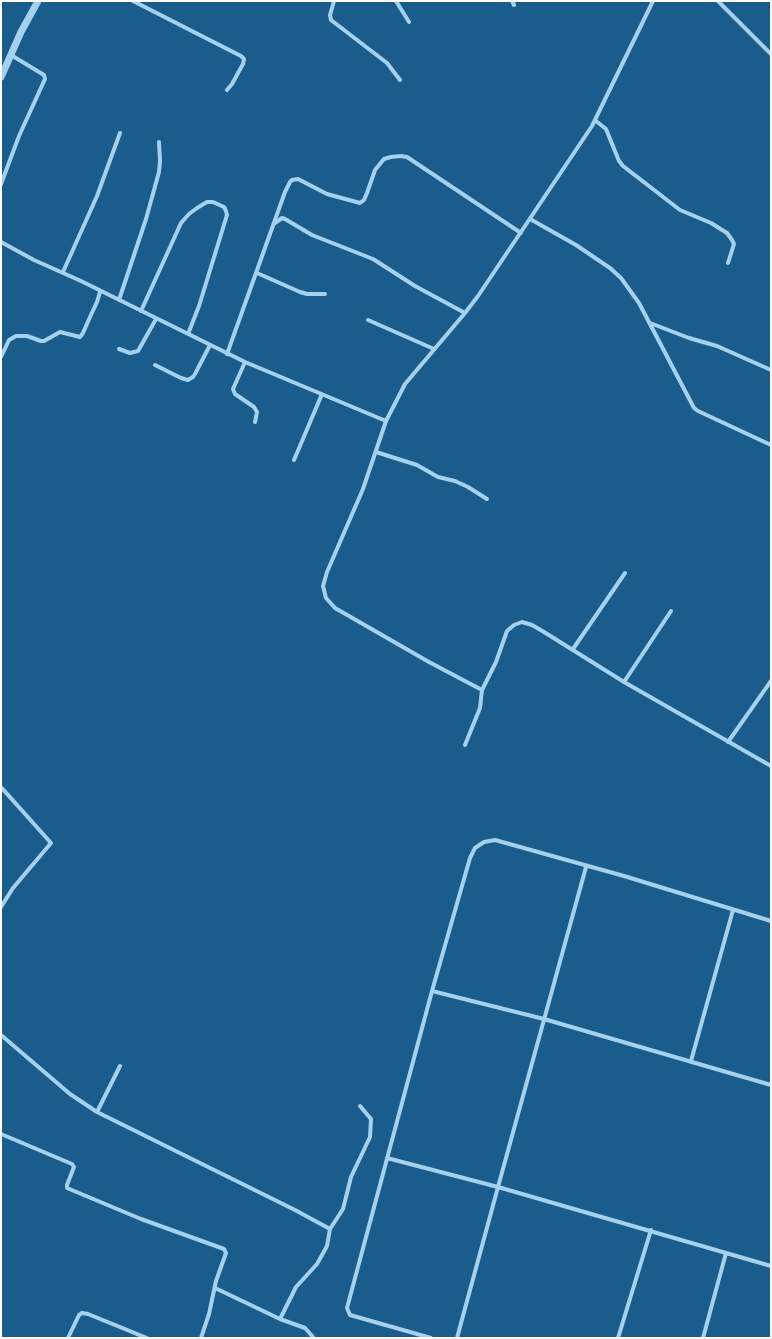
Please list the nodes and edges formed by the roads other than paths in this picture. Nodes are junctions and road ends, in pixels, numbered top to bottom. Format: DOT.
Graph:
graph roads {
  1 [pos="38,1"];
  2 [pos="134,1"];
  3 [pos="334,1"];
  4 [pos="396,1"];
  5 [pos="653,1"];
  6 [pos="718,1"];
  7 [pos="409,22"];
  8 [pos="771,54"];
  9 [pos="11,55"];
  10 [pos="1,77"];
  11 [pos="400,80"];
  12 [pos="227,90"];
  13 [pos="596,121"];
  14 [pos="120,133"];
  15 [pos="159,142"];
  16 [pos="1,184"];
  17 [pos="530,220"];
  18 [pos="275,223"];
  19 [pos="521,233"];
  20 [pos="1,242"];
  21 [pos="728,263"];
  22 [pos="63,272"];
  23 [pos="257,273"];
  24 [pos="100,292"];
  25 [pos="325,294"];
  26 [pos="119,300"];
  27 [pos="141,311"];
  28 [pos="465,312"];
  29 [pos="156,319"];
  30 [pos="368,320"];
  31 [pos="650,323"];
  32 [pos="188,334"];
  33 [pos="210,345"];
  34 [pos="120,348"];
  35 [pos="434,349"];
  36 [pos="227,354"];
  37 [pos="1,356"];
  38 [pos="245,362"];
  39 [pos="155,365"];
  40 [pos="771,370"];
  41 [pos="322,394"];
  42 [pos="386,421"];
  43 [pos="255,422"];
  44 [pos="771,445"];
  45 [pos="376,452"];
  46 [pos="294,460"];
  47 [pos="487,499"];
  48 [pos="625,573"];
  49 [pos="670,611"];
  50 [pos="573,649"];
  51 [pos="771,681"];
  52 [pos="624,682"];
  53 [pos="482,690"];
  54 [pos="728,742"];
  55 [pos="465,745"];
  56 [pos="771,766"];
  57 [pos="1,787"];
  58 [pos="586,866"];
  59 [pos="1,907"];
  60 [pos="733,910"];
  61 [pos="771,921"];
  62 [pos="432,991"];
  63 [pos="544,1019"];
  64 [pos="1,1035"];
  65 [pos="691,1061"];
  66 [pos="120,1066"];
  67 [pos="771,1085"];
  68 [pos="360,1106"];
  69 [pos="97,1112"];
  70 [pos="1,1134"];
  71 [pos="388,1158"];
  72 [pos="498,1187"];
  73 [pos="330,1229"];
  74 [pos="651,1230"];
  75 [pos="726,1253"];
  76 [pos="771,1265"];
  77 [pos="215,1288"];
  78 [pos="280,1319"];
  79 [pos="313,1337"];
  80 [pos="68,1338"];
  81 [pos="147,1338"];
  82 [pos="201,1338"];
  83 [pos="431,1338"];
  84 [pos="458,1338"];
  85 [pos="618,1338"];
  86 [pos="703,1338"];
  1 -- 9 [label="street"];
  2 -- 12 [label="street"];
  3 -- 11 [label="street"];
  4 -- 7 [label="street"];
  5 -- 13 [label="street"];
  6 -- 8 [label="street"];
  9 -- 10 [label="street"];
  9 -- 16 [label="street"];
  13 -- 17 [label="street"];
  13 -- 21 [label="street"];
  14 -- 22 [label="street"];
  15 -- 26 [label="street"];
  17 -- 19 [label="street"];
  17 -- 31 [label="street"];
  18 -- 19 [label="street"];
  18 -- 23 [label="street"];
  18 -- 28 [label="street"];
  19 -- 28 [label="street"];
  20 -- 22 [label="street"];
  22 -- 24 [label="street"];
  23 -- 25 [label="street"];
  23 -- 36 [label="street"];
  24 -- 26 [label="street"];
  24 -- 37 [label="street"];
  26 -- 27 [label="street"];
  27 -- 29 [label="street"];
  27 -- 32 [label="street"];
  28 -- 35 [label="street"];
  29 -- 32 [label="street"];
  29 -- 34 [label="street"];
  30 -- 35 [label="street"];
  31 -- 40 [label="street"];
  31 -- 44 [label="street"];
  32 -- 33 [label="street"];
  33 -- 36 [label="street"];
  33 -- 39 [label="street"];
  35 -- 42 [label="street"];
  36 -- 38 [label="street"];
  38 -- 41 [label="street"];
  38 -- 43 [label="street"];
  41 -- 42 [label="street"];
  41 -- 46 [label="street"];
  42 -- 45 [label="street"];
  45 -- 47 [label="street"];
  45 -- 53 [label="street"];
  48 -- 50 [label="street"];
  49 -- 52 [label="street"];
  50 -- 52 [label="street"];
  50 -- 53 [label="street"];
  51 -- 54 [label="street"];
  52 -- 54 [label="street"];
  53 -- 55 [label="street"];
  54 -- 56 [label="street"];
  57 -- 59 [label="street"];
  58 -- 60 [label="street"];
  58 -- 62 [label="street"];
  58 -- 63 [label="street"];
  60 -- 61 [label="street"];
  60 -- 65 [label="street"];
  62 -- 63 [label="street"];
  62 -- 71 [label="street"];
  63 -- 65 [label="street"];
  63 -- 72 [label="street"];
  64 -- 69 [label="street"];
  65 -- 67 [label="street"];
  66 -- 69 [label="street"];
  68 -- 73 [label="street"];
  69 -- 73 [label="street"];
  70 -- 77 [label="street"];
  71 -- 72 [label="street"];
  71 -- 83 [label="street"];
  72 -- 74 [label="street"];
  72 -- 84 [label="street"];
  73 -- 78 [label="street"];
  74 -- 75 [label="street"];
  74 -- 85 [label="street"];
  75 -- 76 [label="street"];
  75 -- 86 [label="street"];
  77 -- 78 [label="street"];
  77 -- 82 [label="street"];
  78 -- 79 [label="street"];
  80 -- 81 [label="street"];
}
